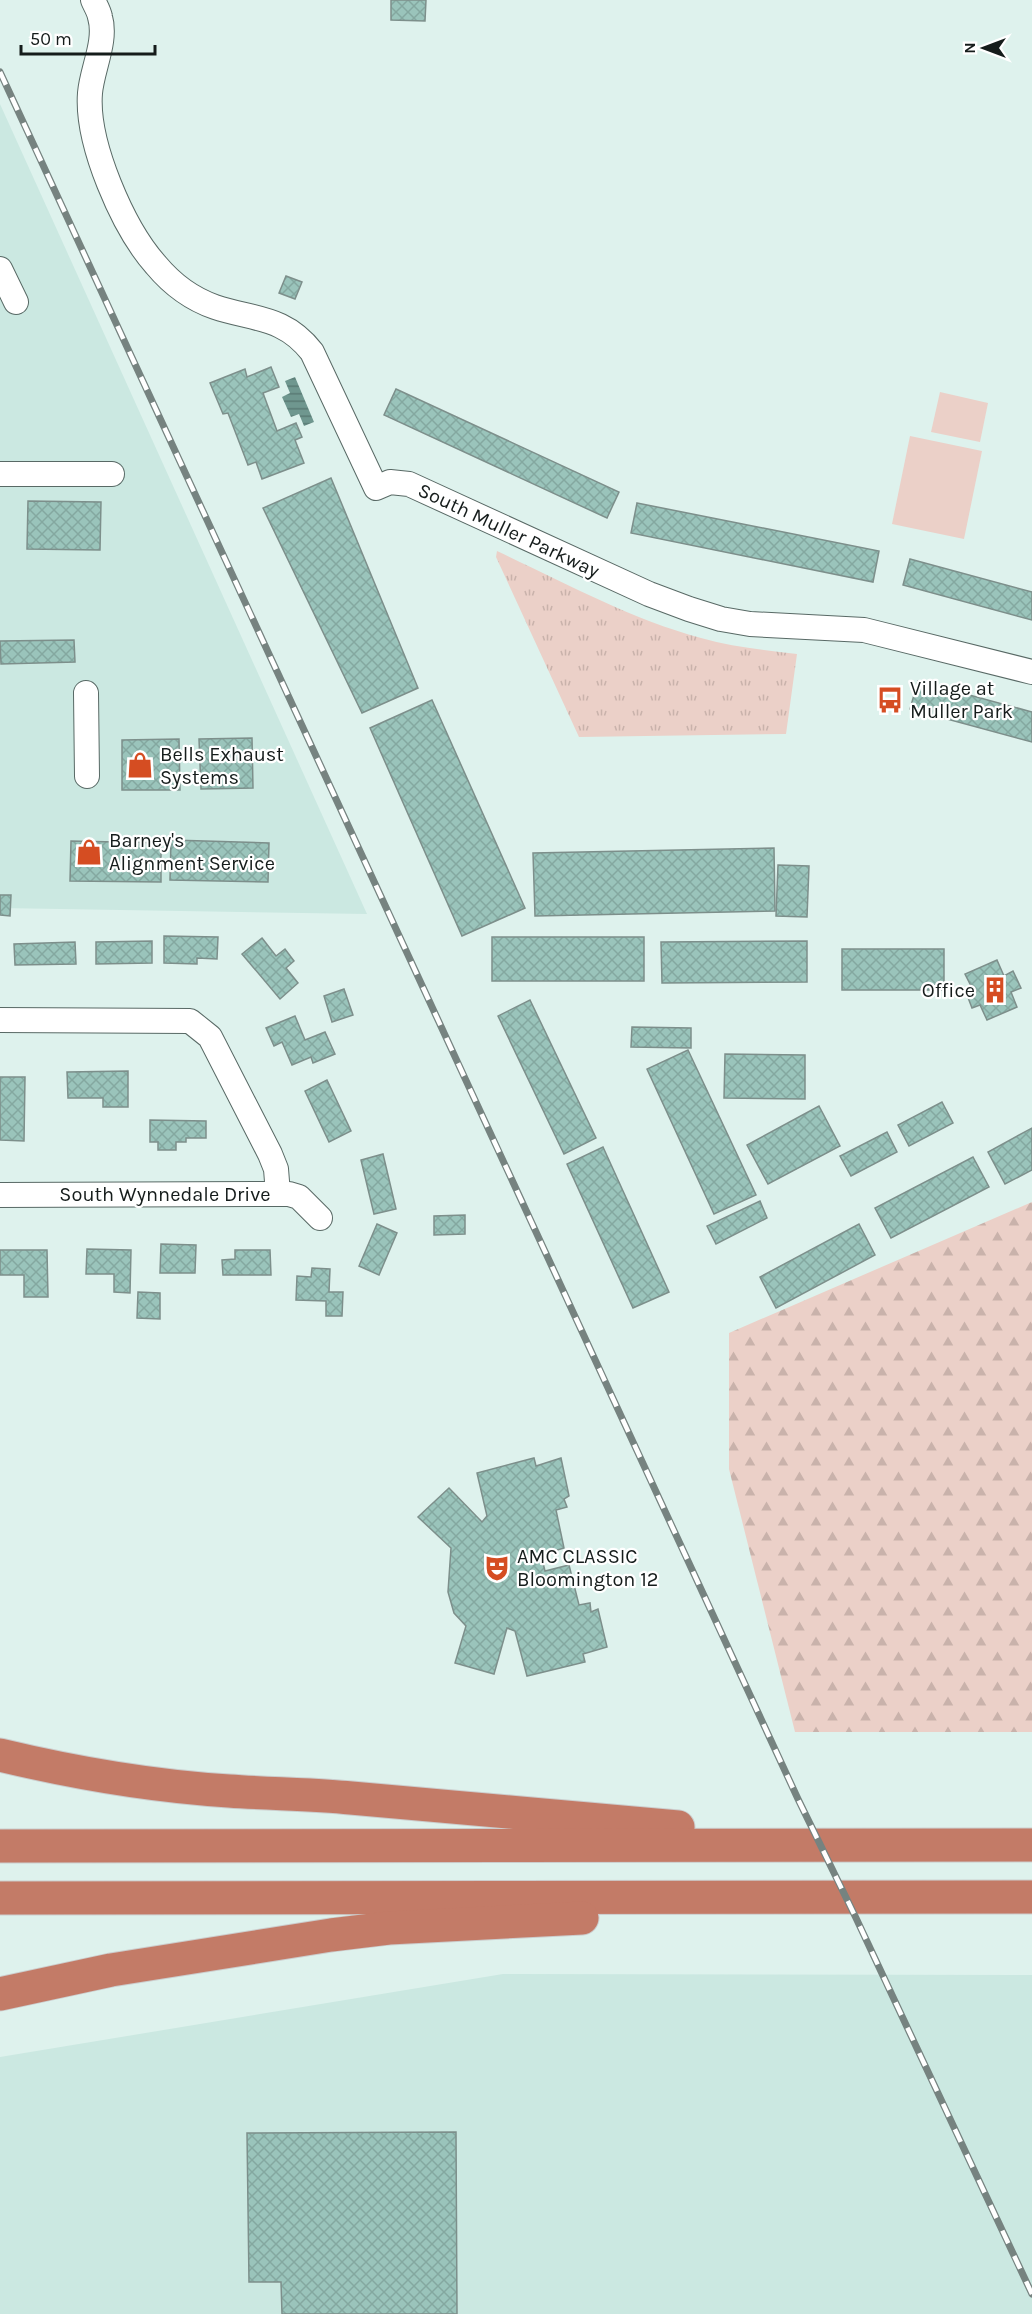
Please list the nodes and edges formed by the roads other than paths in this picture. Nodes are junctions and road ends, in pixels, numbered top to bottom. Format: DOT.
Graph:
graph roads {
  1 [pos="93,0"];
  2 [pos="0,269"];
  3 [pos="16,302"];
  4 [pos="0,474"];
  5 [pos="112,474"];
  6 [pos="1032,672"];
  7 [pos="86,693"];
  8 [pos="87,776"];
  9 [pos="0,1020"];
  10 [pos="278,1194"];
  11 [pos="0,1196"];
  12 [pos="320,1218"];
  13 [pos="0,1755"];
  14 [pos="1032,1845"];
  15 [pos="0,1846"];
  16 [pos="778,1846"];
  17 [pos="1020,1896"];
  18 [pos="0,1898"];
  19 [pos="0,1994"];
  1 -- 6 [label="street, South Muller Parkway"];
  2 -- 3 [label="street"];
  4 -- 5 [label="street"];
  7 -- 8 [label="street"];
  9 -- 10 [label="street"];
  10 -- 11 [label="street, South Wynnedale Drive"];
  10 -- 12 [label="street, South Wynnedale Drive"];
  13 -- 16 [label="highway"];
  14 -- 16 [label="highway"];
  15 -- 16 [label="highway"];
  17 -- 18 [label="highway"];
  17 -- 19 [label="highway"];
}
